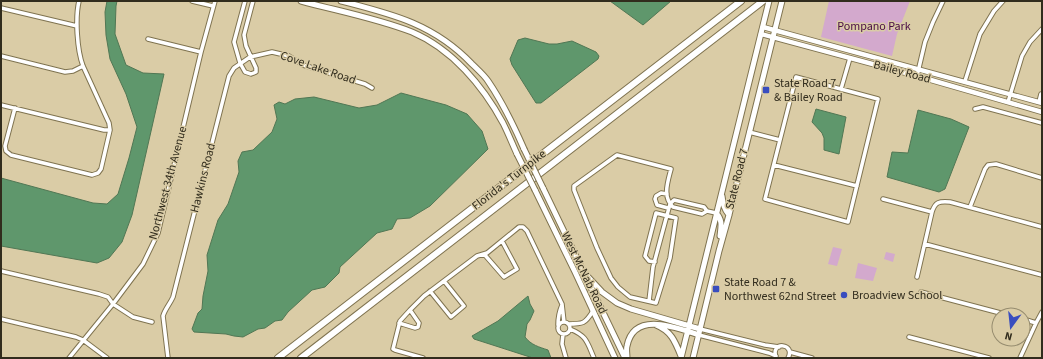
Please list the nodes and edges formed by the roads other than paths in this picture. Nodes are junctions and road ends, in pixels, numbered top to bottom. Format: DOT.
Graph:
graph roads {
  1 [pos="79,1"];
  2 [pos="192,1"];
  3 [pos="215,1"];
  4 [pos="245,1"];
  5 [pos="253,1"];
  6 [pos="301,1"];
  7 [pos="341,1"];
  8 [pos="741,1"];
  9 [pos="763,1"];
  10 [pos="769,1"];
  11 [pos="782,1"];
  12 [pos="943,1"];
  13 [pos="1003,1"];
  14 [pos="213,6"];
  15 [pos="1,8"];
  16 [pos="77,26"];
  17 [pos="763,27"];
  18 [pos="1042,29"];
  19 [pos="775,30"];
  20 [pos="761,34"];
  21 [pos="773,37"];
  22 [pos="148,39"];
  23 [pos="201,52"];
  24 [pos="1,56"];
  25 [pos="250,57"];
  26 [pos="850,58"];
  27 [pos="884,60"];
  28 [pos="240,63"];
  29 [pos="82,66"];
  30 [pos="882,66"];
  31 [pos="919,69"];
  32 [pos="917,76"];
  33 [pos="965,81"];
  34 [pos="372,88"];
  35 [pos="841,89"];
  36 [pos="1010,94"];
  37 [pos="1041,94"];
  38 [pos="1008,102"];
  39 [pos="1040,102"];
  40 [pos="1,105"];
  41 [pos="15,108"];
  42 [pos="975,109"];
  43 [pos="1042,112"];
  44 [pos="1042,123"];
  45 [pos="110,130"];
  46 [pos="749,132"];
  47 [pos="780,140"];
  48 [pos="774,165"];
  49 [pos="1042,178"];
  50 [pos="857,186"];
  51 [pos="722,189"];
  52 [pos="667,194"];
  53 [pos="883,199"];
  54 [pos="681,202"];
  55 [pos="669,206"];
  56 [pos="970,208"];
  57 [pos="679,209"];
  58 [pos="707,211"];
  59 [pos="932,212"];
  60 [pos="716,213"];
  61 [pos="729,215"];
  62 [pos="666,216"];
  63 [pos="1042,227"];
  64 [pos="502,241"];
  65 [pos="925,244"];
  66 [pos="719,251"];
  67 [pos="484,254"];
  68 [pos="655,262"];
  69 [pos="1,271"];
  70 [pos="584,272"];
  71 [pos="1042,275"];
  72 [pos="917,277"];
  73 [pos="444,281"];
  74 [pos="430,291"];
  75 [pos="921,292"];
  76 [pos="649,301"];
  77 [pos="113,304"];
  78 [pos="562,304"];
  79 [pos="410,310"];
  80 [pos="593,311"];
  81 [pos="991,311"];
  82 [pos="1042,312"];
  83 [pos="1,319"];
  84 [pos="1031,321"];
  85 [pos="152,322"];
  86 [pos="399,323"];
  87 [pos="566,323"];
  88 [pos="1036,323"];
  89 [pos="653,324"];
  90 [pos="558,325"];
  91 [pos="688,328"];
  92 [pos="700,328"];
  93 [pos="570,329"];
  94 [pos="563,334"];
  95 [pos="699,335"];
  96 [pos="909,337"];
  97 [pos="734,338"];
  98 [pos="83,340"];
  99 [pos="730,343"];
  100 [pos="779,347"];
  101 [pos="790,352"];
  102 [pos="681,357"];
  103 [pos="776,357"];
  104 [pos="69,358"];
  105 [pos="107,358"];
  106 [pos="168,358"];
  107 [pos="278,358"];
  108 [pos="301,358"];
  109 [pos="423,358"];
  110 [pos="566,358"];
  111 [pos="594,358"];
  112 [pos="615,358"];
  113 [pos="626,358"];
  114 [pos="693,358"];
  115 [pos="788,358"];
  116 [pos="812,358"];
  117 [pos="989,358"];
  118 [pos="1020,358"];
  1 -- 16 [label="street"];
  2 -- 14 [label="street"];
  3 -- 14 [label="street, Northwest 34th Avenue"];
  4 -- 28 [label="street"];
  5 -- 25 [label="street"];
  6 -- 80 [label="main road, West McNab Road, bridge"];
  7 -- 70 [label="main road, West McNab Road, bridge"];
  8 -- 107 [label="highway, Florida's Turnpike"];
  9 -- 108 [label="highway, Florida's Turnpike"];
  10 -- 17 [label="main road, State Road 7"];
  11 -- 19 [label="main road, State Road 7"];
  12 -- 31 [label="street"];
  13 -- 33 [label="street"];
  14 -- 23 [label="street, Northwest 34th Avenue"];
  15 -- 16 [label="street"];
  16 -- 29 [label="street"];
  17 -- 19 [label="street, Bailey Road"];
  17 -- 20 [label="main road, State Road 7"];
  18 -- 36 [label="street"];
  19 -- 21 [label="main road, State Road 7"];
  19 -- 27 [label="street, Bailey Road"];
  20 -- 21 [label="street, Bailey Road"];
  20 -- 51 [label="main road, State Road 7"];
  21 -- 26 [label="street, Bailey Road"];
  21 -- 46 [label="main road, State Road 7"];
  22 -- 23 [label="street"];
  23 -- 77 [label="street, Northwest 34th Avenue"];
  24 -- 29 [label="street"];
  25 -- 28 [label="street, Cove Lake Road"];
  25 -- 28 [label="street"];
  25 -- 34 [label="street, Cove Lake Road"];
  26 -- 30 [label="street, Bailey Road"];
  26 -- 35 [label="street"];
  27 -- 30 [label="street"];
  27 -- 31 [label="street, Bailey Road"];
  28 -- 106 [label="street, Hawkins Road"];
  29 -- 45 [label="street"];
  30 -- 32 [label="street, Bailey Road"];
  31 -- 32 [label="street"];
  31 -- 33 [label="street, Bailey Road"];
  32 -- 38 [label="street, Bailey Road"];
  33 -- 36 [label="street, Bailey Road"];
  35 -- 47 [label="street"];
  35 -- 50 [label="street"];
  36 -- 38 [label="street"];
  36 -- 39 [label="street, Bailey Road"];
  37 -- 39 [label="street"];
  38 -- 43 [label="street, Bailey Road"];
  40 -- 41 [label="street"];
  41 -- 45 [label="street"];
  41 -- 45 [label="street"];
  42 -- 44 [label="street"];
  46 -- 47 [label="street"];
  46 -- 61 [label="main road, State Road 7"];
  47 -- 48 [label="street"];
  48 -- 50 [label="street"];
  48 -- 50 [label="street"];
  49 -- 56 [label="street"];
  51 -- 60 [label="main road, State Road 7"];
  51 -- 61 [label="main road"];
  52 -- 55 [label="street"];
  52 -- 55 [label="street"];
  52 -- 76 [label="street"];
  53 -- 59 [label="street"];
  54 -- 55 [label="street"];
  54 -- 57 [label="street"];
  54 -- 58 [label="street"];
  55 -- 57 [label="street"];
  55 -- 62 [label="street"];
  56 -- 59 [label="street"];
  56 -- 63 [label="street"];
  57 -- 58 [label="street"];
  58 -- 60 [label="street"];
  59 -- 65 [label="street"];
  60 -- 66 [label="main road"];
  60 -- 91 [label="main road, State Road 7"];
  61 -- 66 [label="main road, State Road 7"];
  62 -- 68 [label="street"];
  62 -- 68 [label="street"];
  62 -- 76 [label="street"];
  64 -- 67 [label="street"];
  64 -- 67 [label="street"];
  64 -- 78 [label="street"];
  65 -- 71 [label="street"];
  65 -- 72 [label="street"];
  66 -- 92 [label="main road, State Road 7"];
  67 -- 73 [label="street"];
  68 -- 76 [label="street"];
  69 -- 77 [label="street"];
  70 -- 91 [label="main road"];
  70 -- 113 [label="main road, West McNab Road"];
  73 -- 74 [label="street"];
  73 -- 74 [label="street"];
  74 -- 79 [label="street"];
  75 -- 81 [label="street"];
  77 -- 85 [label="street"];
  77 -- 98 [label="street, Northwest 34th Avenue"];
  78 -- 87 [label="street"];
  78 -- 90 [label="street"];
  79 -- 86 [label="street"];
  79 -- 86 [label="street"];
  80 -- 87 [label="street, West McNab Road"];
  80 -- 112 [label="main road, West McNab Road"];
  82 -- 88 [label="street"];
  83 -- 98 [label="street"];
  84 -- 88 [label="street"];
  86 -- 109 [label="street"];
  87 -- 90 [label="street, West McNab Road"];
  87 -- 93 [label="street"];
  88 -- 118 [label="street"];
  89 -- 91 [label="main road"];
  89 -- 102 [label="main road"];
  89 -- 113 [label="main road"];
  90 -- 94 [label="street"];
  91 -- 92 [label="main road"];
  91 -- 95 [label="main road"];
  91 -- 102 [label="main road, State Road 7"];
  92 -- 95 [label="main road, State Road 7"];
  92 -- 97 [label="street"];
  93 -- 94 [label="street"];
  93 -- 111 [label="street"];
  94 -- 110 [label="street"];
  95 -- 99 [label="street"];
  95 -- 114 [label="main road, State Road 7"];
  96 -- 117 [label="street"];
  97 -- 99 [label="street"];
  97 -- 100 [label="street"];
  98 -- 104 [label="street, Northwest 34th Avenue"];
  98 -- 105 [label="street"];
  99 -- 103 [label="street"];
  100 -- 101 [label="street"];
  100 -- 103 [label="street"];
  101 -- 115 [label="street"];
  101 -- 116 [label="street"];
}
